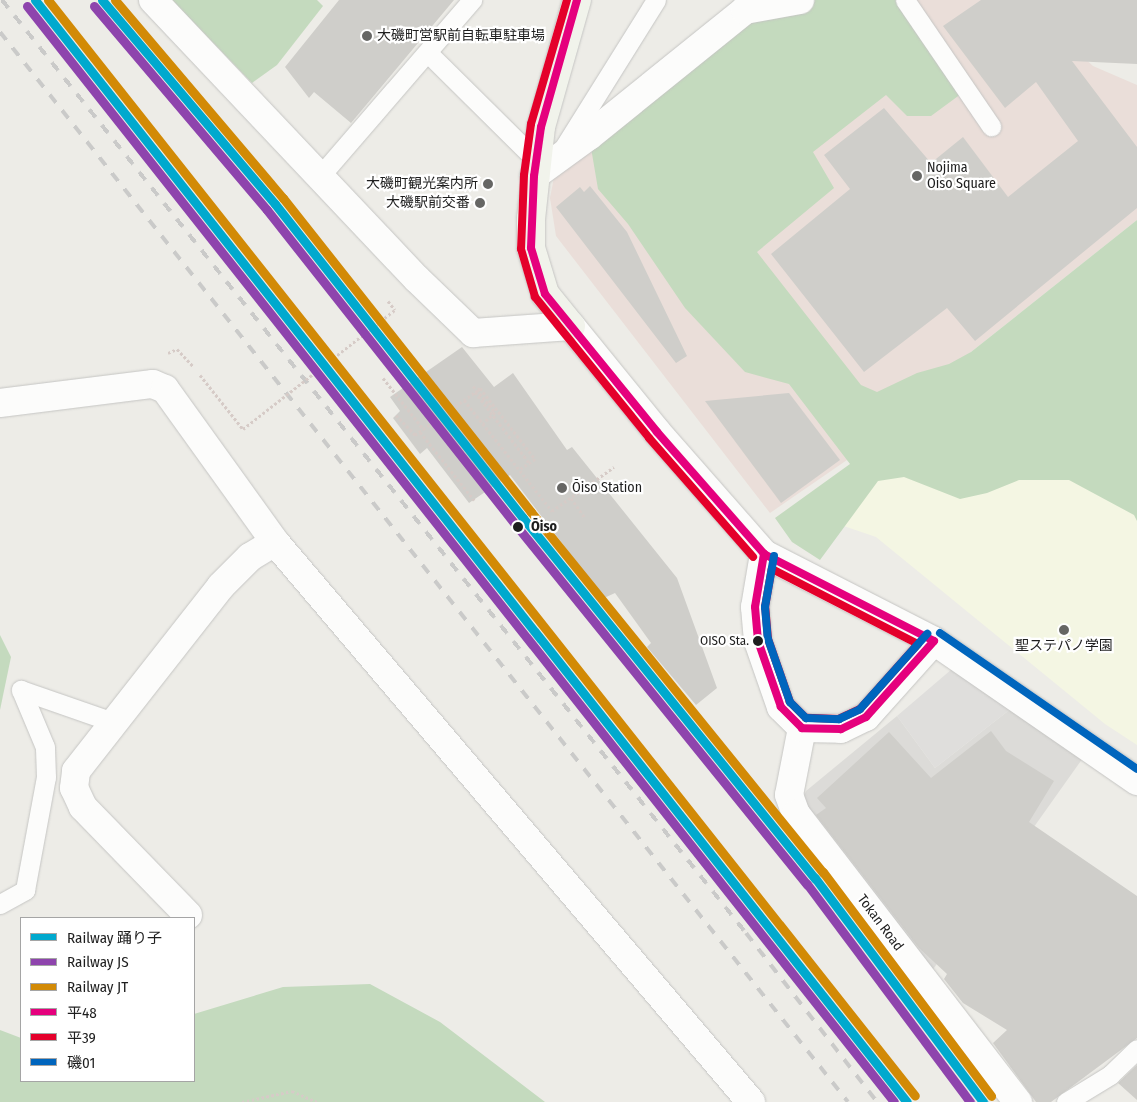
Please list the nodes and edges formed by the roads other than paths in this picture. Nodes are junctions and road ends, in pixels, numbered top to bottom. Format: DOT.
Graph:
graph roads {
  1 [pos="153,0"];
  2 [pos="472,0"];
  3 [pos="577,0"];
  4 [pos="656,0"];
  5 [pos="800,0"];
  6 [pos="905,0"];
  7 [pos="429,54"];
  8 [pos="991,126"];
  9 [pos="542,164"];
  10 [pos="320,176"];
  11 [pos="571,326"];
  12 [pos="0,403"];
  13 [pos="274,542"];
  14 [pos="764,554"];
  15 [pos="934,641"];
  16 [pos="113,722"];
  17 [pos="802,728"];
  18 [pos="1137,781"];
  19 [pos="0,904"];
  20 [pos="188,915"];
  21 [pos="1137,1049"];
  22 [pos="751,1102"];
  23 [pos="1018,1102"];
  24 [pos="1066,1102"];
  1 -- 10 [label="street"];
  2 -- 7 [label="lane"];
  3 -- 9 [label="main road"];
  4 -- 9 [label="lane"];
  5 -- 9 [label="street"];
  6 -- 8 [label="lane"];
  7 -- 9 [label="lane"];
  7 -- 10 [label="lane"];
  9 -- 11 [label="main road"];
  10 -- 11 [label="street"];
  11 -- 14 [label="street"];
  12 -- 13 [label="street"];
  13 -- 16 [label="street"];
  13 -- 22 [label="street"];
  14 -- 15 [label="street"];
  14 -- 17 [label="street"];
  15 -- 17 [label="street"];
  15 -- 18 [label="street"];
  16 -- 19 [label="lane"];
  16 -- 20 [label="street"];
  17 -- 23 [label="street, Tokan Road"];
  21 -- 24 [label="lane"];
}
